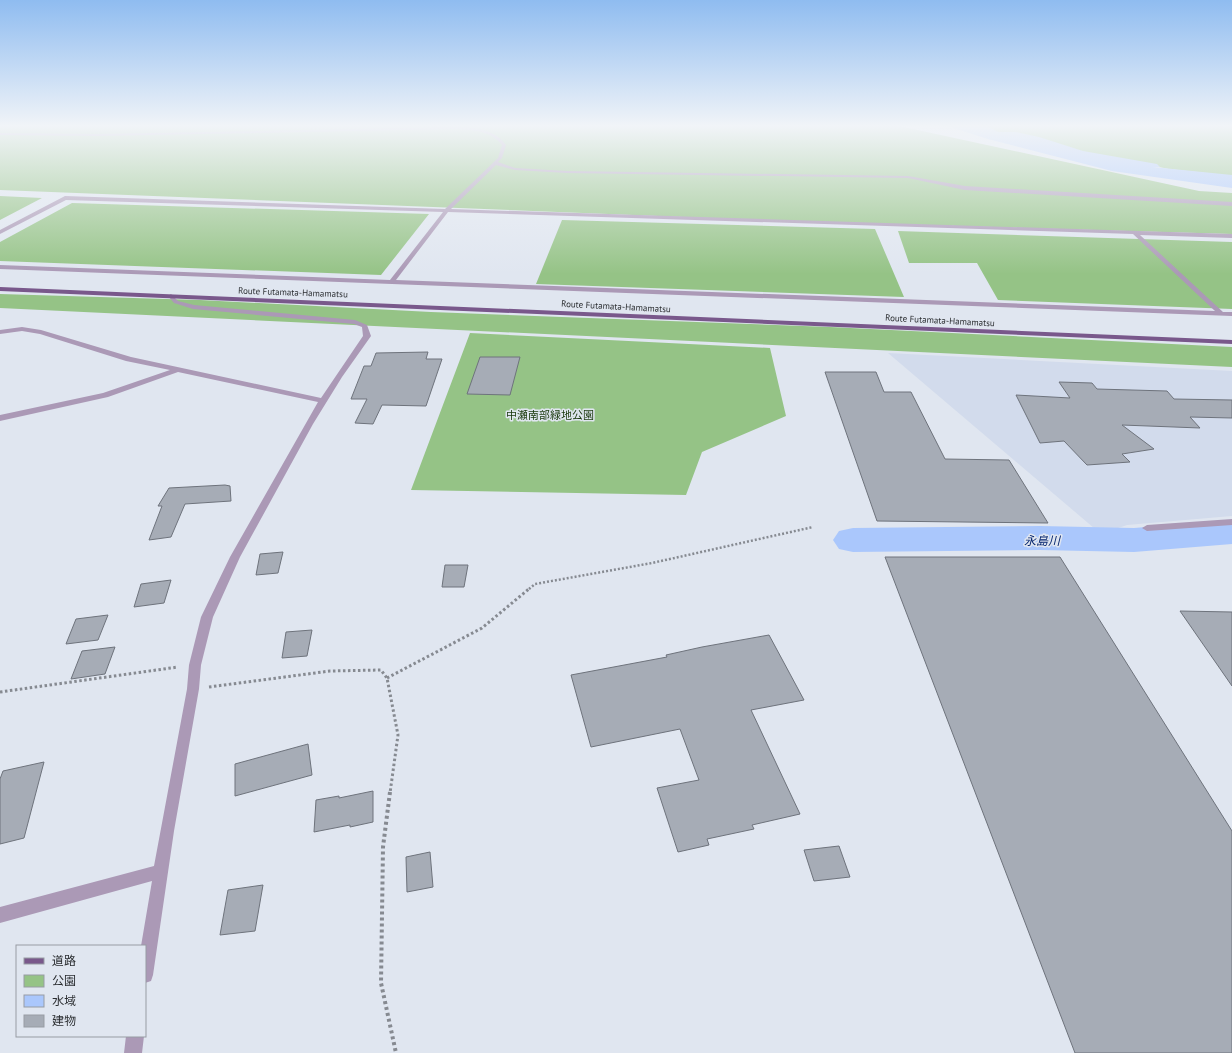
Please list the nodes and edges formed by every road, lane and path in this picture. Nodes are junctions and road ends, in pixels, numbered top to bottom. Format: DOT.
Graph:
graph roads {
  1 [pos="483,175"];
  2 [pos="781,175"];
  3 [pos="1232,204"];
  4 [pos="447,210"];
  5 [pos="0,232"];
  6 [pos="1135,233"];
  7 [pos="1232,236"];
  8 [pos="0,267"];
  9 [pos="391,283"];
  10 [pos="0,289"];
  11 [pos="171,296"];
  12 [pos="1222,314"];
  13 [pos="1232,314"];
  14 [pos="0,332"];
  15 [pos="1232,342"];
  16 [pos="177,370"];
  17 [pos="324,401"];
  18 [pos="0,418"];
  19 [pos="1232,522"];
  20 [pos="813,527"];
  21 [pos="1147,528"];
  22 [pos="195,664"];
  23 [pos="387,678"];
  24 [pos="193,689"];
  25 [pos="0,692"];
  26 [pos="161,871"];
  27 [pos="0,915"];
  28 [pos="146,968"];
  29 [pos="135,1037"];
  30 [pos="133,1053"];
  31 [pos="396,1053"];
  1 -- 4 [label="street"];
  2 -- 3 [label="street"];
  4 -- 5 [label="street"];
  4 -- 6 [label="street"];
  4 -- 9 [label="street"];
  6 -- 7 [label="street"];
  6 -- 12 [label="street"];
  8 -- 9 [label="street"];
  9 -- 12 [label="street"];
  10 -- 11 [label="main road, Route Futamata-Hamamatsu"];
  11 -- 15 [label="main road, Route Futamata-Hamamatsu"];
  11 -- 17 [label="street"];
  12 -- 13 [label="street"];
  14 -- 16 [label="street"];
  16 -- 17 [label="street"];
  16 -- 18 [label="street"];
  17 -- 22 [label="street"];
  19 -- 21 [label="street"];
  20 -- 23 [label="path"];
  22 -- 24 [label="street"];
  22 -- 25 [label="path"];
  23 -- 24 [label="path"];
  23 -- 31 [label="path"];
  24 -- 26 [label="street"];
  26 -- 27 [label="street"];
  26 -- 28 [label="street"];
  29 -- 30 [label="street"];
}
